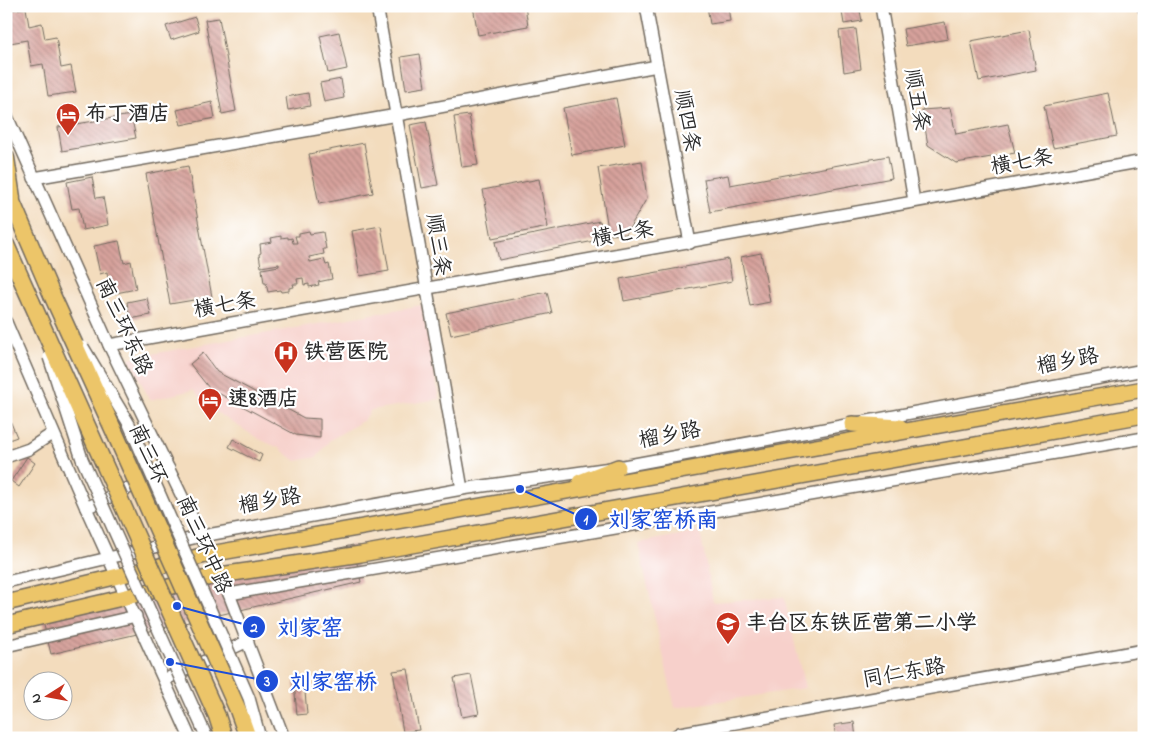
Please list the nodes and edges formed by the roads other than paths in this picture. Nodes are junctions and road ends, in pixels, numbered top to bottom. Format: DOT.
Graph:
graph roads {
  1 [pos="377,6"];
  2 [pos="646,6"];
  3 [pos="881,6"];
  4 [pos="657,66"];
  5 [pos="6,114"];
  6 [pos="397,115"];
  7 [pos="6,158"];
  8 [pos="1144,161"];
  9 [pos="34,178"];
  10 [pos="9,196"];
  11 [pos="914,201"];
  12 [pos="690,243"];
  13 [pos="6,245"];
  14 [pos="426,289"];
  15 [pos="52,295"];
  16 [pos="32,303"];
  17 [pos="6,322"];
  18 [pos="109,346"];
  19 [pos="1144,370"];
  20 [pos="1144,389"];
  21 [pos="1144,415"];
  22 [pos="852,424"];
  23 [pos="924,428"];
  24 [pos="53,433"];
  25 [pos="1144,438"];
  26 [pos="6,457"];
  27 [pos="618,467"];
  28 [pos="169,469"];
  29 [pos="462,490"];
  30 [pos="549,494"];
  31 [pos="86,508"];
  32 [pos="202,536"];
  33 [pos="210,554"];
  34 [pos="109,558"];
  35 [pos="220,575"];
  36 [pos="117,577"];
  37 [pos="6,582"];
  38 [pos="228,594"];
  39 [pos="127,597"];
  40 [pos="6,603"];
  41 [pos="136,616"];
  42 [pos="6,625"];
  43 [pos="248,641"];
  44 [pos="6,646"];
  45 [pos="1144,650"];
  46 [pos="164,680"];
  47 [pos="190,738"];
  48 [pos="207,738"];
  49 [pos="224,738"];
  50 [pos="248,738"];
  51 [pos="260,738"];
  52 [pos="284,738"];
  53 [pos="672,738"];
  1 -- 6 [label="street, 顺三条"];
  2 -- 4 [label="street, 顺四条"];
  3 -- 11 [label="street, 顺五条"];
  4 -- 6 [label="street"];
  4 -- 12 [label="street, 顺四条"];
  5 -- 9 [label="street, 南三环东路"];
  6 -- 9 [label="street"];
  6 -- 14 [label="street, 顺三条"];
  7 -- 10 [label="highway, 南三环"];
  8 -- 11 [label="street, 横七条"];
  9 -- 18 [label="street, 南三环东路"];
  10 -- 15 [label="highway, 南三环"];
  11 -- 12 [label="street, 横七条"];
  12 -- 14 [label="street, 横七条"];
  13 -- 16 [label="highway, 南三环"];
  14 -- 18 [label="street, 横七条"];
  14 -- 29 [label="street, 顺三条"];
  15 -- 50 [label="highway, 南三环, bridge"];
  15 -- 51 [label="street, 南三环中路, bridge"];
  16 -- 48 [label="street, bridge"];
  16 -- 49 [label="highway, 南三环, bridge"];
  17 -- 24 [label="street"];
  18 -- 28 [label="street, 南三环东路"];
  19 -- 22 [label="street, 榴乡路"];
  20 -- 23 [label="main road, 榴乡路"];
  21 -- 35 [label="main road"];
  22 -- 23 [label="main road"];
  22 -- 27 [label="street, 榴乡路"];
  23 -- 30 [label="main road, 榴乡路"];
  24 -- 26 [label="street"];
  24 -- 31 [label="street"];
  25 -- 38 [label="street"];
  27 -- 29 [label="street, 榴乡路"];
  27 -- 30 [label="main road"];
  28 -- 31 [label="street"];
  28 -- 32 [label="street, 南三环东路"];
  29 -- 32 [label="street, 榴乡路"];
  30 -- 33 [label="main road, 榴乡路"];
  31 -- 34 [label="street"];
  32 -- 33 [label="street, 南三环东路"];
  32 -- 34 [label="street, 榴乡路"];
  33 -- 35 [label="street, 南三环中路"];
  33 -- 36 [label="main road, 榴乡路"];
  34 -- 36 [label="street"];
  34 -- 37 [label="street, 榴乡路"];
  35 -- 38 [label="street, 南三环中路"];
  35 -- 39 [label="main road"];
  36 -- 39 [label="street"];
  36 -- 40 [label="main road, 榴乡路"];
  38 -- 43 [label="street, 南三环中路"];
  39 -- 41 [label="street"];
  39 -- 42 [label="main road"];
  41 -- 44 [label="street"];
  41 -- 46 [label="street"];
  43 -- 46 [label="street"];
  43 -- 52 [label="street, 南三环中路"];
  45 -- 53 [label="street, 同仁东路"];
  46 -- 47 [label="street"];
}
